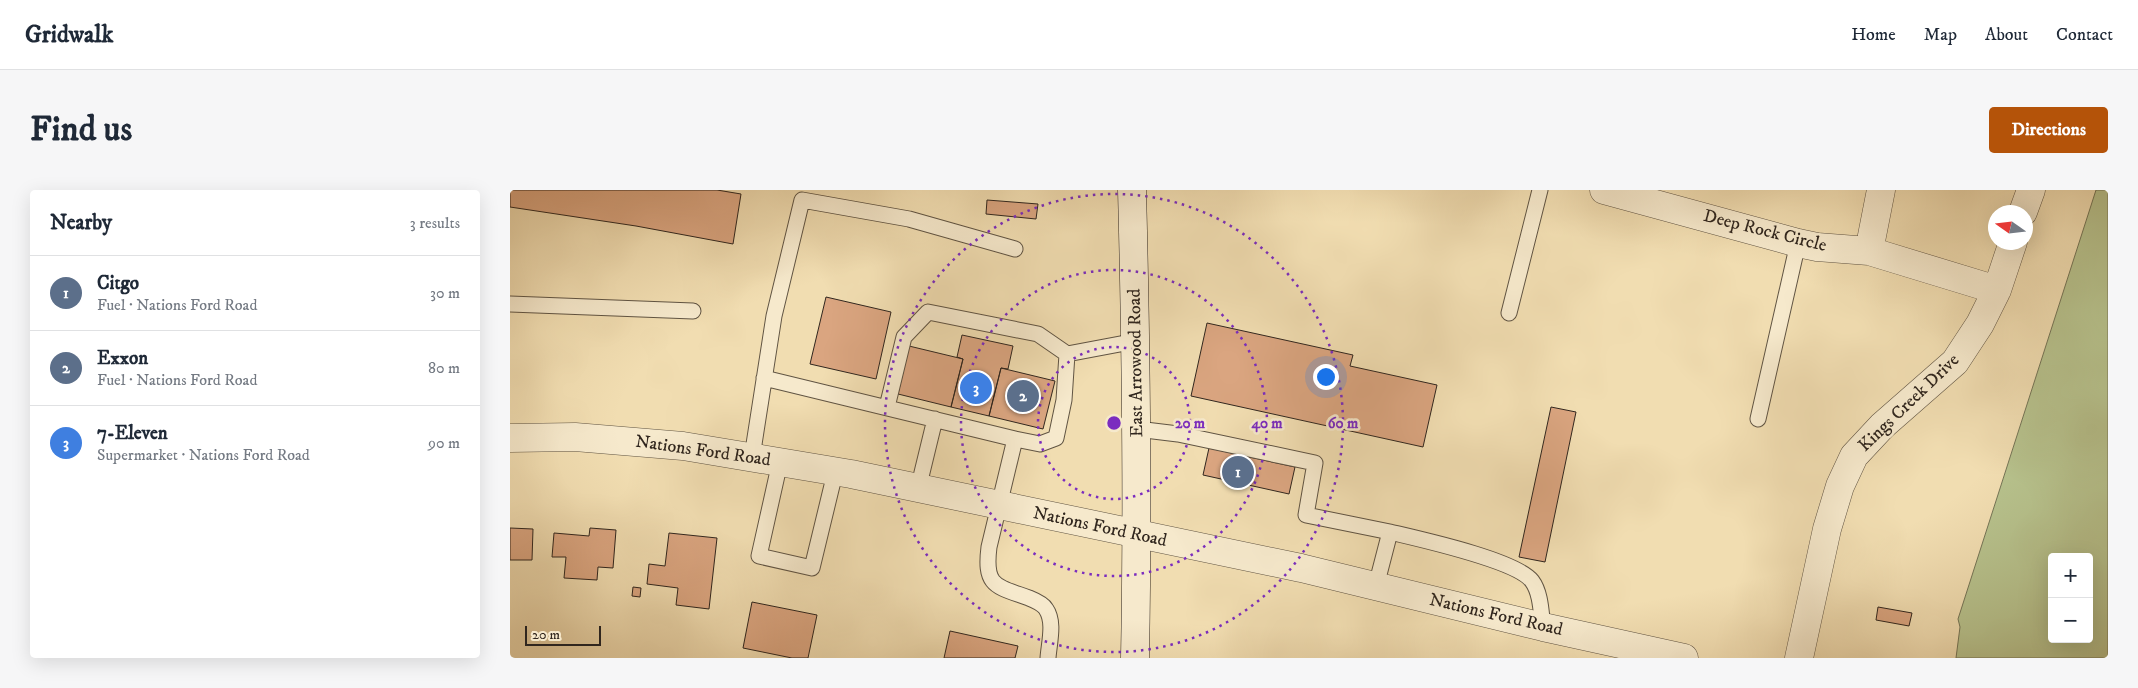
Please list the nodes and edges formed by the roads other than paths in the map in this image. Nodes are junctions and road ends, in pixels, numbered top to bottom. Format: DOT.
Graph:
graph roads {
  1 [pos="1132,190"];
  2 [pos="1540,190"];
  3 [pos="1604,190"];
  4 [pos="1881,190"];
  5 [pos="2031,190"];
  6 [pos="2026,205"];
  7 [pos="1798,242"];
  8 [pos="1015,249"];
  9 [pos="2010,250"];
  10 [pos="1869,252"];
  11 [pos="1998,290"];
  12 [pos="510,304"];
  13 [pos="694,311"];
  14 [pos="1509,313"];
  15 [pos="1136,341"];
  16 [pos="1067,354"];
  17 [pos="764,378"];
  18 [pos="887,407"];
  19 [pos="935,419"];
  20 [pos="1758,419"];
  21 [pos="1137,429"];
  22 [pos="510,438"];
  23 [pos="1015,439"];
  24 [pos="752,457"];
  25 [pos="780,462"];
  26 [pos="834,473"];
  27 [pos="918,489"];
  28 [pos="999,506"];
  29 [pos="1390,532"];
  30 [pos="1137,536"];
  31 [pos="1376,586"];
  32 [pos="1543,627"];
  33 [pos="1048,658"];
  34 [pos="1134,658"];
  35 [pos="1684,658"];
  36 [pos="1799,658"];
  1 -- 15 [label="street, East Arrowood Road"];
  2 -- 14 [label="lane"];
  3 -- 7 [label="street, Deep Rock Circle"];
  4 -- 10 [label="street"];
  5 -- 6 [label="street"];
  7 -- 10 [label="street, Deep Rock Circle"];
  7 -- 20 [label="lane"];
  8 -- 17 [label="lane"];
  9 -- 11 [label="street, Kings Creek Drive"];
  10 -- 11 [label="street, Deep Rock Circle"];
  11 -- 36 [label="street, Kings Creek Drive"];
  12 -- 13 [label="lane"];
  15 -- 16 [label="lane"];
  15 -- 21 [label="street, East Arrowood Road"];
  16 -- 18 [label="lane"];
  16 -- 23 [label="lane"];
  17 -- 18 [label="lane"];
  17 -- 24 [label="lane"];
  18 -- 19 [label="lane"];
  19 -- 23 [label="lane"];
  19 -- 27 [label="lane"];
  21 -- 29 [label="lane"];
  21 -- 30 [label="street, East Arrowood Road"];
  22 -- 24 [label="street, Nations Ford Road"];
  23 -- 28 [label="lane"];
  24 -- 25 [label="street, Nations Ford Road"];
  25 -- 26 [label="street, Nations Ford Road"];
  25 -- 26 [label="lane"];
  26 -- 27 [label="street, Nations Ford Road"];
  27 -- 28 [label="street, Nations Ford Road"];
  28 -- 30 [label="street, Nations Ford Road"];
  28 -- 33 [label="lane"];
  29 -- 31 [label="lane"];
  29 -- 32 [label="lane"];
  30 -- 31 [label="street, Nations Ford Road"];
  30 -- 34 [label="street, East Arrowood Road"];
  31 -- 32 [label="street, Nations Ford Road"];
  32 -- 35 [label="street, Nations Ford Road"];
}
